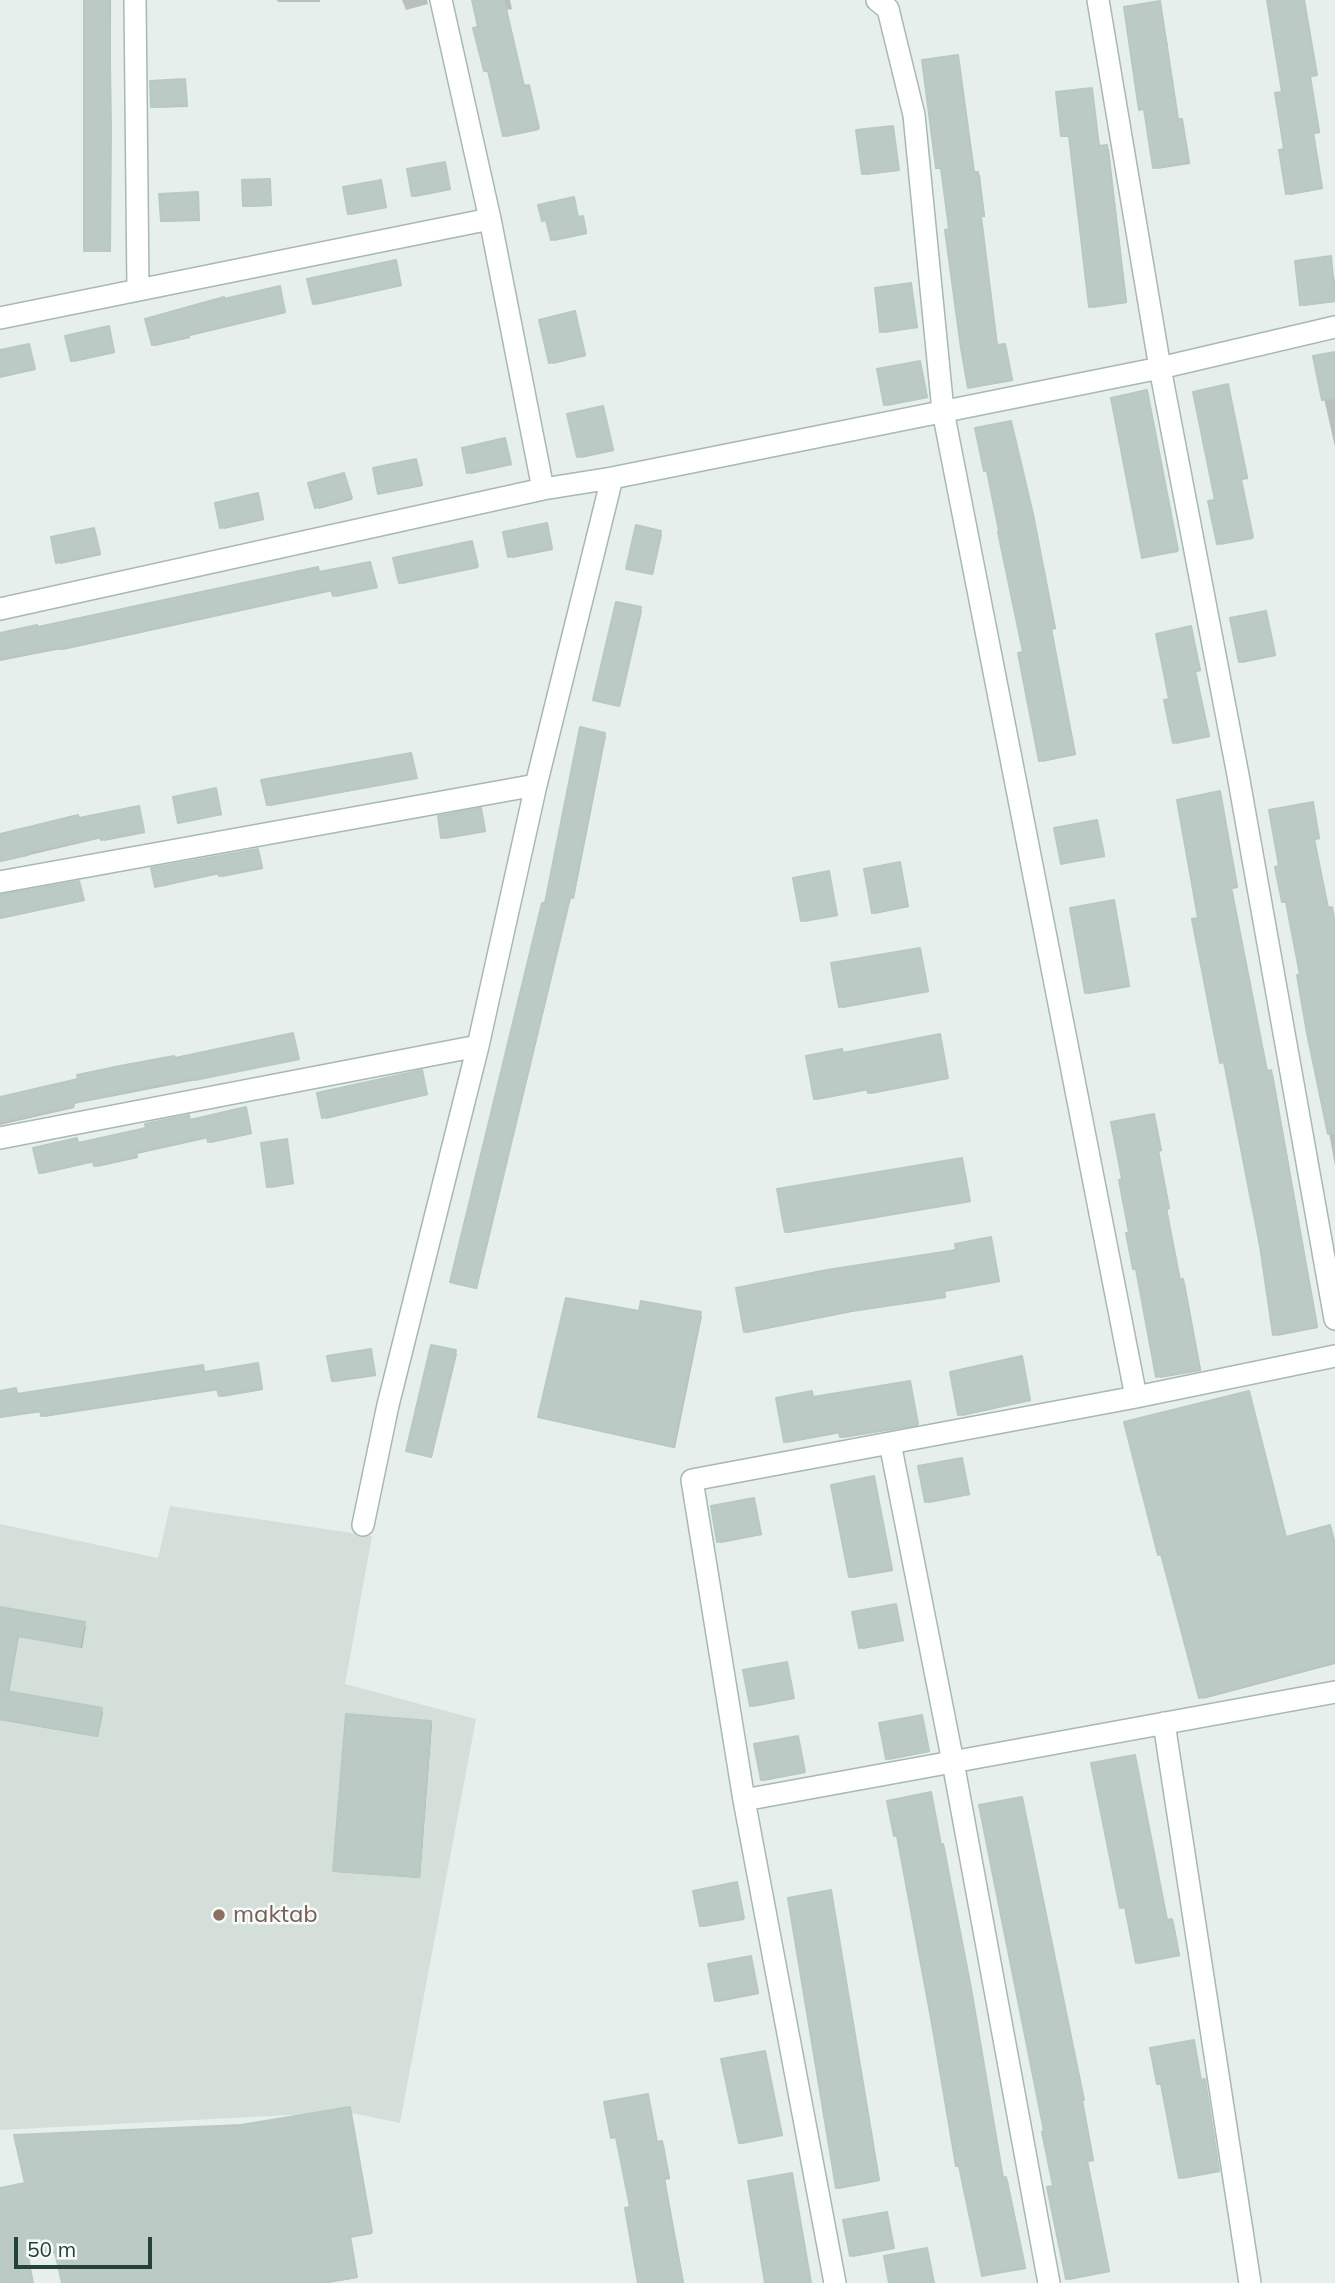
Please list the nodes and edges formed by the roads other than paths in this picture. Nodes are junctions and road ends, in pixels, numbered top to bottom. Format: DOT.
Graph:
graph roads {
  1 [pos="135,0"];
  2 [pos="441,0"];
  3 [pos="877,0"];
  4 [pos="1098,0"];
  5 [pos="490,219"];
  6 [pos="138,289"];
  7 [pos="0,318"];
  8 [pos="1335,327"];
  9 [pos="1160,368"];
  10 [pos="943,411"];
  11 [pos="612,478"];
  12 [pos="543,489"];
  13 [pos="0,609"];
  14 [pos="536,785"];
  15 [pos="0,882"];
  16 [pos="478,1046"];
  17 [pos="0,1138"];
  18 [pos="1335,1319"];
  19 [pos="1335,1356"];
  20 [pos="1136,1397"];
  21 [pos="890,1443"];
  22 [pos="363,1525"];
  23 [pos="1335,1692"];
  24 [pos="1164,1723"];
  25 [pos="953,1762"];
  26 [pos="744,1800"];
  27 [pos="835,2283"];
  28 [pos="1049,2283"];
  29 [pos="1250,2283"];
  1 -- 6 [label="street"];
  2 -- 5 [label="street"];
  3 -- 10 [label="street"];
  4 -- 9 [label="street"];
  5 -- 6 [label="street"];
  5 -- 12 [label="street"];
  6 -- 7 [label="street"];
  8 -- 9 [label="street"];
  9 -- 10 [label="street"];
  9 -- 18 [label="street"];
  10 -- 11 [label="street"];
  10 -- 20 [label="street"];
  11 -- 12 [label="street"];
  11 -- 14 [label="street"];
  12 -- 13 [label="street"];
  14 -- 15 [label="street"];
  14 -- 16 [label="street"];
  16 -- 17 [label="street"];
  16 -- 22 [label="street"];
  19 -- 20 [label="street"];
  20 -- 21 [label="street"];
  21 -- 25 [label="street"];
  21 -- 26 [label="street"];
  23 -- 24 [label="street"];
  24 -- 25 [label="street"];
  24 -- 29 [label="street"];
  25 -- 26 [label="street"];
  25 -- 28 [label="street"];
  26 -- 27 [label="street"];
}
